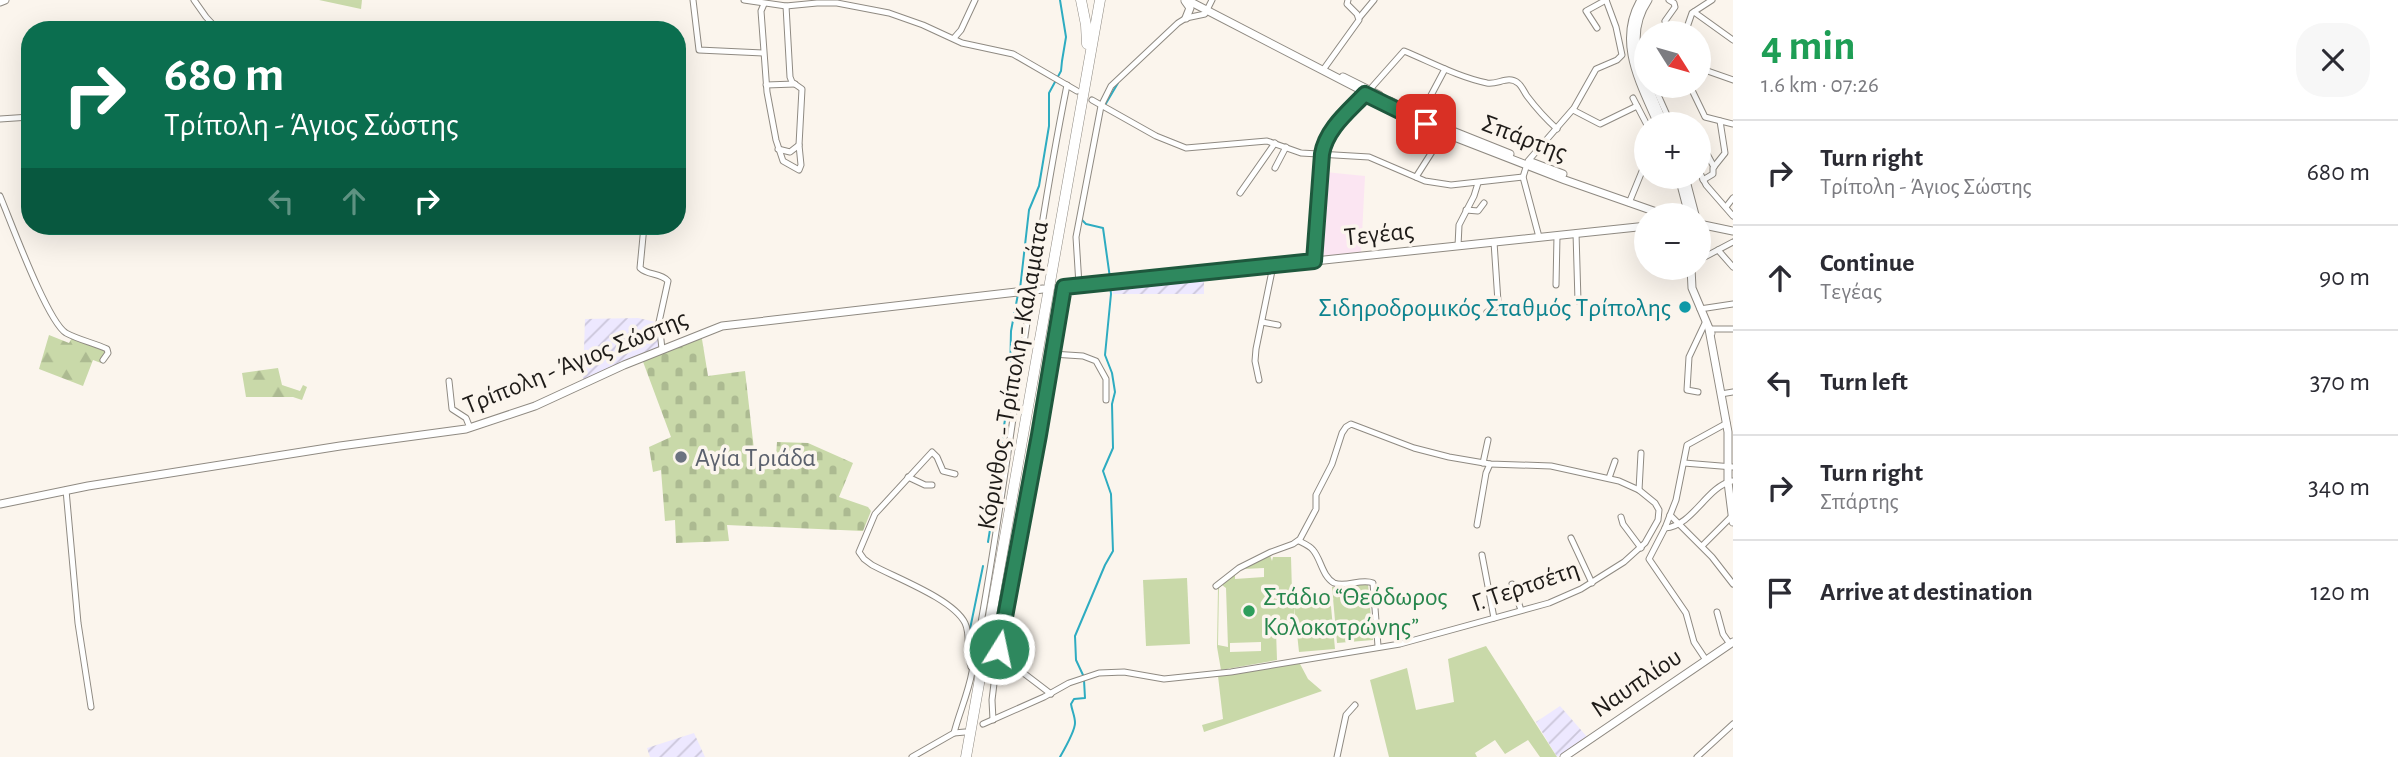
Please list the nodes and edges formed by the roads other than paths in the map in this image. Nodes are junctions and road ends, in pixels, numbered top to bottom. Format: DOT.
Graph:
graph roads {
  1 [pos="5,0"];
  2 [pos="194,0"];
  3 [pos="693,0"];
  4 [pos="744,0"];
  5 [pos="975,0"];
  6 [pos="1080,0"];
  7 [pos="1100,0"];
  8 [pos="1106,0"];
  9 [pos="1186,0"];
  10 [pos="1197,0"];
  11 [pos="1348,0"];
  12 [pos="1374,0"];
  13 [pos="1606,0"];
  14 [pos="1641,0"];
  15 [pos="1648,0"];
  16 [pos="1669,0"];
  17 [pos="1712,0"];
  18 [pos="0,2"];
  19 [pos="764,4"];
  20 [pos="786,6"];
  21 [pos="1210,6"];
  22 [pos="1694,12"];
  23 [pos="1186,18"];
  24 [pos="1359,18"];
  25 [pos="1665,20"];
  26 [pos="209,21"];
  27 [pos="1638,21"];
  28 [pos="1688,21"];
  29 [pos="1597,28"];
  30 [pos="954,38"];
  31 [pos="1733,40"];
  32 [pos="763,53"];
  33 [pos="1634,65"];
  34 [pos="1445,69"];
  35 [pos="1322,70"];
  36 [pos="1712,73"];
  37 [pos="1086,74"];
  38 [pos="1733,80"];
  39 [pos="795,84"];
  40 [pos="1064,84"];
  41 [pos="766,85"];
  42 [pos="1077,91"];
  43 [pos="1367,92"];
  44 [pos="1633,98"];
  45 [pos="1695,98"];
  46 [pos="1092,100"];
  47 [pos="1102,106"];
  48 [pos="1637,106"];
  49 [pos="1573,110"];
  50 [pos="1640,112"];
  51 [pos="1420,116"];
  52 [pos="21,118"];
  53 [pos="0,119"];
  54 [pos="1720,121"];
  55 [pos="1733,124"];
  56 [pos="1557,129"];
  57 [pos="1444,133"];
  58 [pos="1275,143"];
  59 [pos="799,145"];
  60 [pos="1286,148"];
  61 [pos="778,149"];
  62 [pos="1322,154"];
  63 [pos="1711,161"];
  64 [pos="1528,163"];
  65 [pos="1714,166"];
  66 [pos="1275,168"];
  67 [pos="1711,175"];
  68 [pos="1416,177"];
  69 [pos="1523,177"];
  70 [pos="1478,183"];
  71 [pos="1635,189"];
  72 [pos="1683,189"];
  73 [pos="1711,189"];
  74 [pos="1240,193"];
  75 [pos="0,196"];
  76 [pos="1733,198"];
  77 [pos="1686,200"];
  78 [pos="1630,201"];
  79 [pos="1484,203"];
  80 [pos="1634,203"];
  81 [pos="1636,203"];
  82 [pos="1684,203"];
  83 [pos="1687,203"];
  84 [pos="1726,207"];
  85 [pos="1466,210"];
  86 [pos="1733,216"];
  87 [pos="1711,226"];
  88 [pos="1634,227"];
  89 [pos="1733,231"];
  90 [pos="1576,233"];
  91 [pos="643,235"];
  92 [pos="1557,236"];
  93 [pos="1539,237"];
  94 [pos="1494,242"];
  95 [pos="1733,242"];
  96 [pos="1458,246"];
  97 [pos="1718,250"];
  98 [pos="1711,254"];
  99 [pos="1314,261"];
  100 [pos="1273,265"];
  101 [pos="1733,267"];
  102 [pos="1691,280"];
  103 [pos="1079,285"];
  104 [pos="1556,285"];
  105 [pos="1061,287"];
  106 [pos="1043,289"];
  107 [pos="1031,291"];
  108 [pos="1578,301"];
  109 [pos="1733,304"];
  110 [pos="1700,309"];
  111 [pos="1487,312"];
  112 [pos="1706,321"];
  113 [pos="1262,322"];
  114 [pos="1278,326"];
  115 [pos="1709,329"];
  116 [pos="1733,329"];
  117 [pos="662,349"];
  118 [pos="1052,354"];
  119 [pos="103,360"];
  120 [pos="1259,380"];
  121 [pos="449,381"];
  122 [pos="1698,392"];
  123 [pos="1727,393"];
  124 [pos="1106,400"];
  125 [pos="1727,423"];
  126 [pos="470,428"];
  127 [pos="1733,439"];
  128 [pos="1488,440"];
  129 [pos="1641,453"];
  130 [pos="1615,461"];
  131 [pos="1486,463"];
  132 [pos="1684,463"];
  133 [pos="1732,468"];
  134 [pos="955,474"];
  135 [pos="908,477"];
  136 [pos="1609,478"];
  137 [pos="1730,482"];
  138 [pos="932,485"];
  139 [pos="66,490"];
  140 [pos="1639,490"];
  141 [pos="1733,492"];
  142 [pos="0,504"];
  143 [pos="1670,515"];
  144 [pos="1621,517"];
  145 [pos="1733,518"];
  146 [pos="1679,523"];
  147 [pos="1656,524"];
  148 [pos="1477,525"];
  149 [pos="1665,528"];
  150 [pos="1572,538"];
  151 [pos="1299,541"];
  152 [pos="1702,546"];
  153 [pos="1641,548"];
  154 [pos="1482,555"];
  155 [pos="1592,583"];
  156 [pos="1512,584"];
  157 [pos="1733,584"];
  158 [pos="1216,586"];
  159 [pos="1521,610"];
  160 [pos="1717,612"];
  161 [pos="1494,618"];
  162 [pos="1732,644"];
  163 [pos="1378,646"];
  164 [pos="997,659"];
  165 [pos="1706,660"];
  166 [pos="972,670"];
  167 [pos="1051,694"];
  168 [pos="1354,705"];
  169 [pos="91,708"];
  170 [pos="993,720"];
  171 [pos="984,724"];
  172 [pos="1733,724"];
  173 [pos="965,732"];
  174 [pos="954,733"];
  175 [pos="912,757"];
  176 [pos="966,757"];
  177 [pos="973,757"];
  178 [pos="1336,757"];
  179 [pos="1564,757"];
  180 [pos="1571,757"];
  181 [pos="1697,757"];
  1 -- 18 [label="main road"];
  2 -- 26 [label="street"];
  3 -- 32 [label="street"];
  4 -- 19 [label="street"];
  5 -- 30 [label="street"];
  6 -- 37 [label="highway"];
  7 -- 37 [label="highway, Κόρινθος - Τρίπολη - Καλαμάτα"];
  8 -- 177 [label="highway, Κόρινθος - Τρίπολη - Καλαμάτα"];
  9 -- 21 [label="main road"];
  9 -- 23 [label="main road"];
  10 -- 21 [label="main road"];
  11 -- 24 [label="street"];
  12 -- 24 [label="street"];
  13 -- 29 [label="street"];
  13 -- 49 [label="street"];
  14 -- 33 [label="main road"];
  15 -- 27 [label="main road"];
  16 -- 25 [label="street"];
  17 -- 22 [label="street"];
  19 -- 20 [label="street"];
  19 -- 32 [label="street"];
  20 -- 30 [label="street"];
  20 -- 39 [label="street"];
  21 -- 23 [label="street"];
  21 -- 35 [label="main road, Σπάρτης"];
  22 -- 28 [label="street"];
  22 -- 31 [label="street"];
  23 -- 47 [label="street"];
  24 -- 35 [label="street"];
  30 -- 40 [label="street"];
  32 -- 41 [label="street"];
  34 -- 43 [label="street"];
  34 -- 51 [label="street"];
  34 -- 56 [label="street"];
  35 -- 43 [label="main road, Σπάρτης"];
  36 -- 38 [label="street"];
  37 -- 176 [label="highway, Κόρινθος - Τρίπολη - Καλαμάτα"];
  39 -- 41 [label="street"];
  39 -- 59 [label="street"];
  40 -- 42 [label="street"];
  40 -- 107 [label="street"];
  41 -- 61 [label="street"];
  43 -- 51 [label="main road, Σπάρτης"];
  43 -- 57 [label="main road, Σπάρτης"];
  43 -- 62 [label="street"];
  44 -- 48 [label="street"];
  45 -- 54 [label="street"];
  46 -- 47 [label="street"];
  47 -- 58 [label="street"];
  47 -- 103 [label="street"];
  48 -- 49 [label="street"];
  48 -- 50 [label="street"];
  49 -- 56 [label="street"];
  51 -- 64 [label="main road, Σπάρτης"];
  52 -- 53 [label="street"];
  54 -- 55 [label="street"];
  54 -- 65 [label="street"];
  56 -- 64 [label="street"];
  57 -- 64 [label="main road, Σπάρτης"];
  57 -- 68 [label="street"];
  58 -- 60 [label="street"];
  58 -- 74 [label="street"];
  59 -- 61 [label="street"];
  59 -- 61 [label="street"];
  60 -- 62 [label="street"];
  60 -- 66 [label="street"];
  62 -- 68 [label="street"];
  62 -- 99 [label="street"];
  63 -- 65 [label="street"];
  64 -- 69 [label="street"];
  64 -- 78 [label="main road, Σπάρτης"];
  65 -- 67 [label="street"];
  68 -- 70 [label="street"];
  69 -- 70 [label="street"];
  69 -- 93 [label="street"];
  70 -- 85 [label="street"];
  71 -- 78 [label="street"];
  72 -- 77 [label="main road"];
  73 -- 84 [label="street"];
  75 -- 119 [label="street"];
  76 -- 84 [label="street"];
  77 -- 82 [label="main road"];
  77 -- 83 [label="main road"];
  78 -- 80 [label="main road, Σπάρτης"];
  78 -- 81 [label="main road, Σπάρτης"];
  79 -- 85 [label="street"];
  84 -- 86 [label="street"];
  85 -- 96 [label="street"];
  87 -- 89 [label="main road"];
  88 -- 90 [label="main road, Τεγέας"];
  90 -- 92 [label="main road, Τεγέας"];
  90 -- 108 [label="street"];
  91 -- 117 [label="street"];
  92 -- 93 [label="main road, Τεγέας"];
  92 -- 104 [label="street"];
  93 -- 94 [label="main road, Τεγέας"];
  94 -- 96 [label="main road, Τεγέας"];
  94 -- 111 [label="street"];
  95 -- 97 [label="street"];
  96 -- 99 [label="main road, Τεγέας"];
  97 -- 98 [label="street"];
  97 -- 101 [label="street"];
  99 -- 100 [label="main road, Τεγέας"];
  100 -- 103 [label="main road, Τεγέας"];
  100 -- 113 [label="street"];
  102 -- 110 [label="main road"];
  103 -- 105 [label="main road"];
  105 -- 118 [label="street"];
  106 -- 107 [label="main road, Τρίπολη - Άγιος Σώστης"];
  107 -- 117 [label="main road, Τρίπολη - Άγιος Σώστης"];
  107 -- 166 [label="street"];
  109 -- 110 [label="street"];
  110 -- 112 [label="main road"];
  112 -- 115 [label="main road"];
  112 -- 122 [label="street"];
  113 -- 114 [label="street"];
  113 -- 120 [label="street"];
  115 -- 116 [label="street"];
  115 -- 123 [label="main road"];
  117 -- 126 [label="main road, Τρίπολη - Άγιος Σώστης"];
  118 -- 124 [label="street"];
  118 -- 164 [label="street"];
  121 -- 126 [label="street"];
  123 -- 125 [label="main road"];
  123 -- 127 [label="main road"];
  125 -- 132 [label="street"];
  125 -- 133 [label="main road"];
  126 -- 139 [label="main road, Τρίπολη - Άγιος Σώστης"];
  128 -- 131 [label="street"];
  129 -- 140 [label="street"];
  130 -- 136 [label="street"];
  131 -- 136 [label="street"];
  131 -- 148 [label="street"];
  131 -- 151 [label="street"];
  132 -- 133 [label="street"];
  132 -- 143 [label="street"];
  133 -- 137 [label="main road"];
  134 -- 135 [label="street"];
  135 -- 138 [label="street"];
  135 -- 166 [label="street"];
  136 -- 140 [label="street"];
  137 -- 141 [label="main road"];
  137 -- 145 [label="main road"];
  137 -- 146 [label="street"];
  139 -- 142 [label="main road, Τρίπολη - Άγιος Σώστης"];
  139 -- 169 [label="street"];
  140 -- 147 [label="street"];
  143 -- 146 [label="street"];
  143 -- 149 [label="street"];
  144 -- 153 [label="street"];
  145 -- 152 [label="street"];
  146 -- 149 [label="street"];
  146 -- 152 [label="street"];
  147 -- 149 [label="street"];
  147 -- 153 [label="street, Γ. Τερτσέτη"];
  149 -- 165 [label="street"];
  150 -- 155 [label="street"];
  151 -- 158 [label="street"];
  151 -- 163 [label="street"];
  152 -- 157 [label="street"];
  153 -- 155 [label="street, Γ. Τερτσέτη"];
  154 -- 161 [label="street"];
  155 -- 159 [label="street, Γ. Τερτσέτη"];
  156 -- 159 [label="street"];
  159 -- 161 [label="street, Γ. Τερτσέτη"];
  160 -- 162 [label="street"];
  161 -- 163 [label="street, Γ. Τερτσέτη"];
  162 -- 165 [label="main road, Ναυπλίου"];
  162 -- 180 [label="main road, Ναυπλίου"];
  163 -- 167 [label="street, Γ. Τερτσέτη"];
  164 -- 167 [label="street"];
  164 -- 170 [label="street"];
  165 -- 179 [label="main road, Ναυπλίου"];
  166 -- 174 [label="street"];
  167 -- 170 [label="street"];
  168 -- 178 [label="street"];
  170 -- 171 [label="street"];
  172 -- 181 [label="street"];
  173 -- 174 [label="street"];
  174 -- 175 [label="street"];
}
